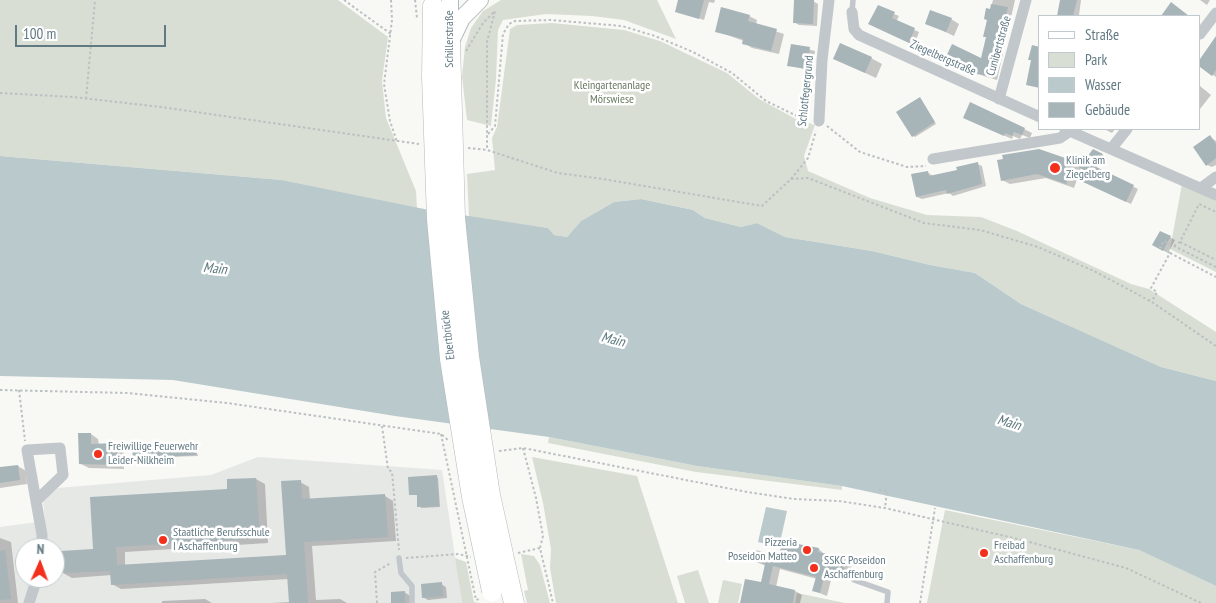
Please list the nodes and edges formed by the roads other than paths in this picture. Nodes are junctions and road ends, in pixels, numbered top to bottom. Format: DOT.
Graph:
graph roads {
  1 [pos="480,0"];
  2 [pos="829,0"];
  3 [pos="1026,0"];
  4 [pos="437,1"];
  5 [pos="852,6"];
  6 [pos="1216,13"];
  7 [pos="1201,33"];
  8 [pos="457,49"];
  9 [pos="441,77"];
  10 [pos="999,98"];
  11 [pos="1038,116"];
  12 [pos="819,121"];
  13 [pos="1068,130"];
  14 [pos="1126,130"];
  15 [pos="1111,149"];
  16 [pos="932,162"];
  17 [pos="1216,177"];
  18 [pos="1201,188"];
  19 [pos="1216,195"];
  20 [pos="37,500"];
  21 [pos="42,538"];
  22 [pos="399,558"];
  23 [pos="854,580"];
  24 [pos="34,588"];
  25 [pos="497,596"];
  26 [pos="29,603"];
  27 [pos="412,603"];
  28 [pos="887,603"];
  1 -- 8 [label="main road"];
  2 -- 12 [label="street, Schlotfegergrund"];
  3 -- 10 [label="street, Cunibertstraße"];
  4 -- 8 [label="main road, Schillerstraße"];
  4 -- 9 [label="highway, Schillerstraße"];
  5 -- 10 [label="street, Ziegelbergstraße"];
  6 -- 7 [label="street"];
  8 -- 9 [label="highway, Schillerstraße"];
  9 -- 25 [label="highway, Ebertbrücke, bridge"];
  10 -- 11 [label="street, Ziegelbergstraße"];
  13 -- 15 [label="street"];
  13 -- 16 [label="street"];
  14 -- 15 [label="street"];
  15 -- 18 [label="street"];
  17 -- 18 [label="street"];
  18 -- 19 [label="street"];
  20 -- 20 [label="street"];
  20 -- 21 [label="street"];
  22 -- 27 [label="lane"];
  23 -- 28 [label="lane"];
  24 -- 26 [label="street"];
}
